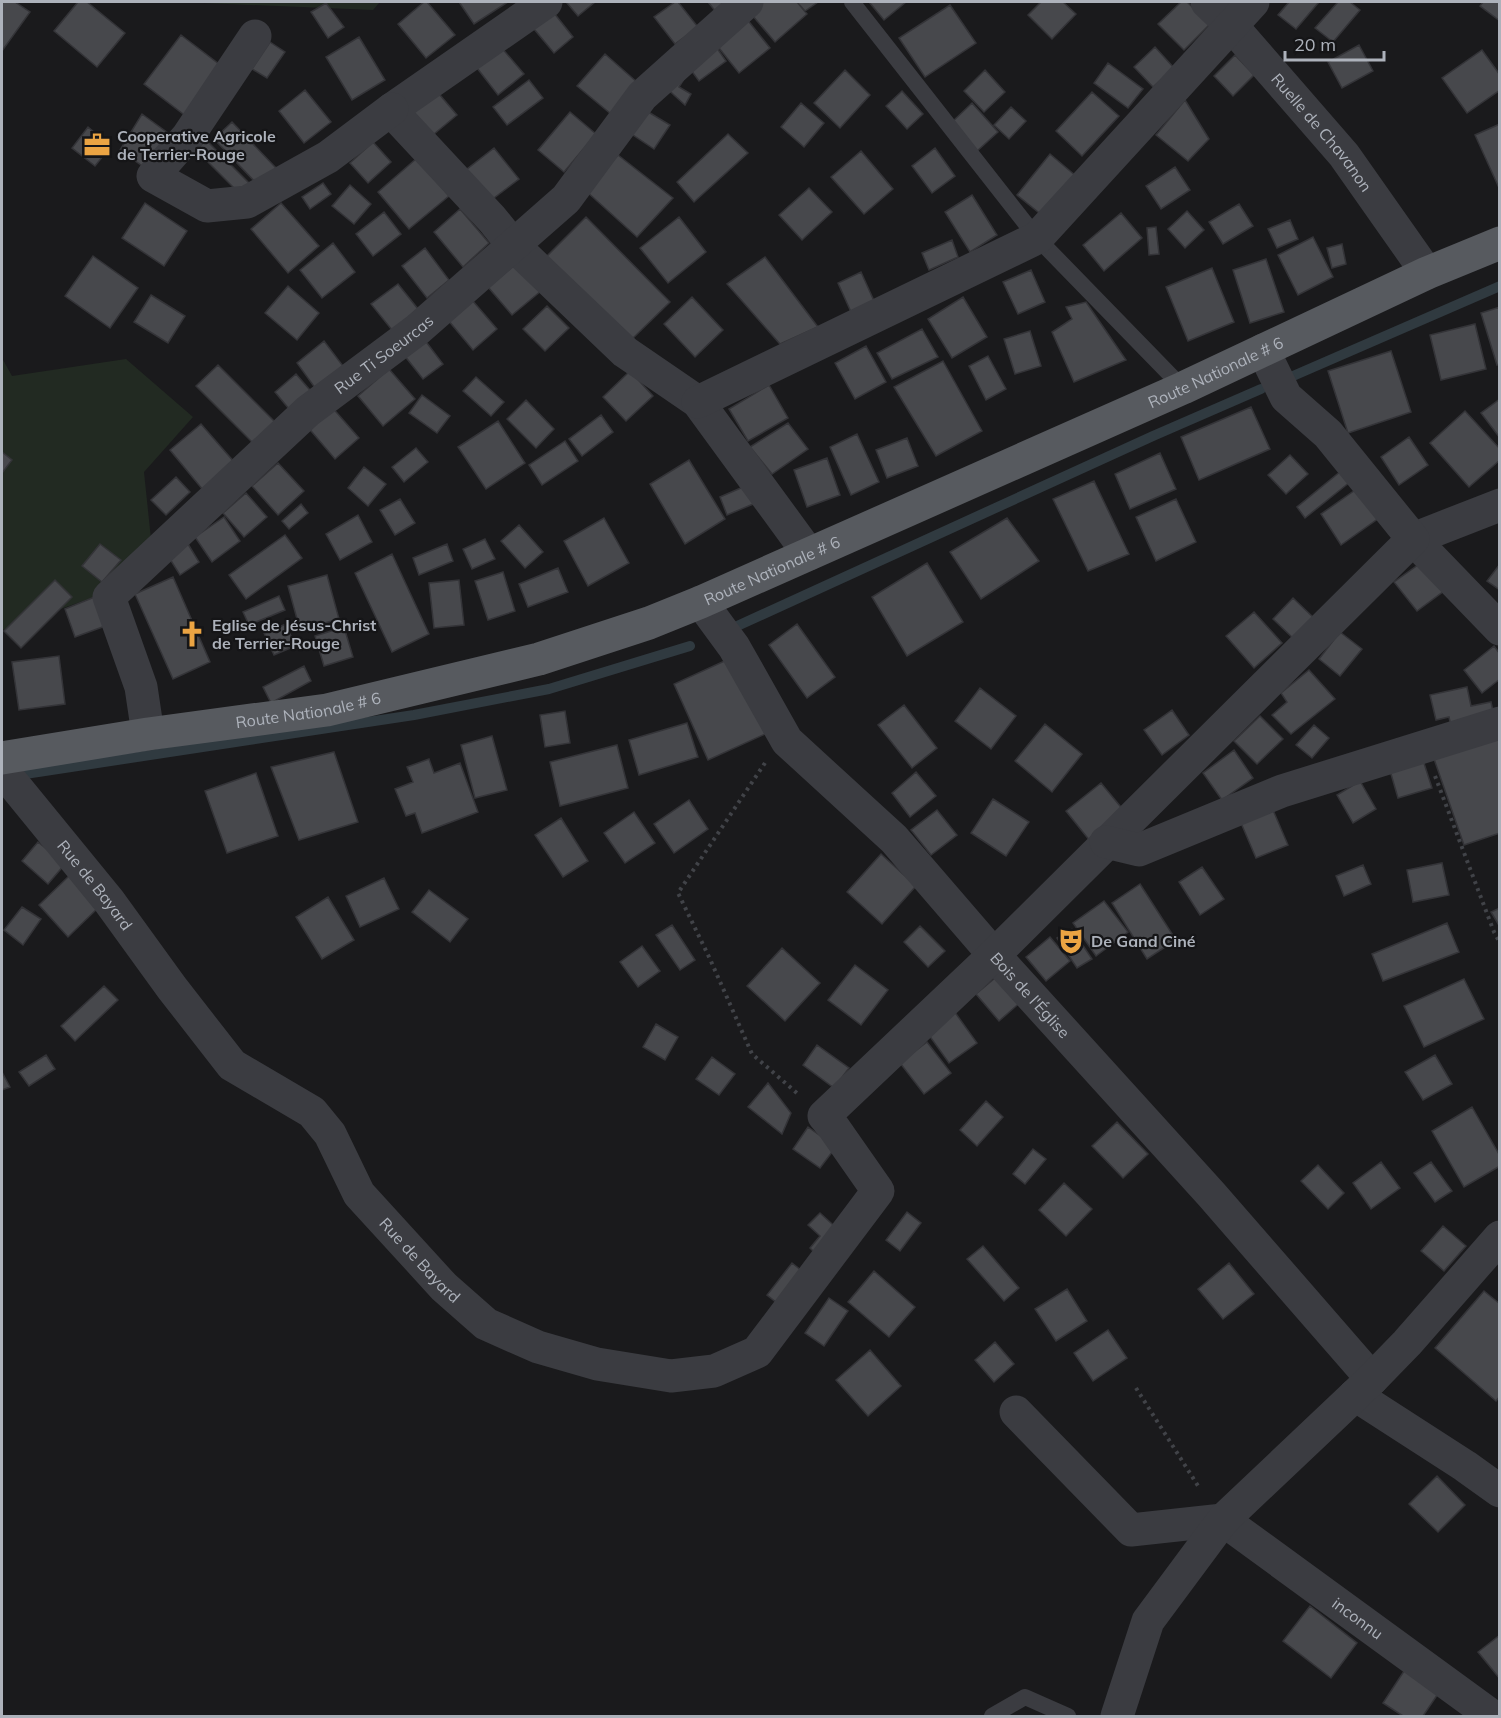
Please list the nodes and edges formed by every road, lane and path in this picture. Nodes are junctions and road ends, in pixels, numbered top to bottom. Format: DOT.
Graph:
graph roads {
  1 [pos="544,2"];
  2 [pos="747,2"];
  3 [pos="852,2"];
  4 [pos="1207,2"];
  5 [pos="1253,2"];
  6 [pos="1231,25"];
  7 [pos="255,36"];
  8 [pos="392,109"];
  9 [pos="1037,238"];
  10 [pos="1500,243"];
  11 [pos="513,245"];
  12 [pos="1427,273"];
  13 [pos="1263,350"];
  14 [pos="1183,388"];
  15 [pos="698,402"];
  16 [pos="1500,505"];
  17 [pos="1413,539"];
  18 [pos="809,554"];
  19 [pos="701,602"];
  20 [pos="1500,629"];
  21 [pos="1500,723"];
  22 [pos="148,734"];
  23 [pos="784,735"];
  24 [pos="1425,747"];
  25 [pos="2,758"];
  26 [pos="2,770"];
  27 [pos="1106,842"];
  28 [pos="1500,943"];
  29 [pos="994,955"];
  30 [pos="829,1122"];
  31 [pos="1500,1237"];
  32 [pos="1363,1387"];
  33 [pos="1136,1388"];
  34 [pos="1016,1412"];
  35 [pos="1500,1491"];
  36 [pos="1232,1512"];
  37 [pos="992,1716"];
  38 [pos="1068,1716"];
  39 [pos="1117,1716"];
  40 [pos="1492,1716"];
  1 -- 8 [label="street"];
  2 -- 11 [label="street, Rue Ti Soeurcas"];
  3 -- 9 [label="lane"];
  4 -- 6 [label="street, Ruelle de Chavanon"];
  5 -- 6 [label="street"];
  6 -- 9 [label="street"];
  6 -- 12 [label="street, Ruelle de Chavanon"];
  7 -- 8 [label="street"];
  8 -- 11 [label="street"];
  9 -- 14 [label="lane"];
  9 -- 15 [label="street"];
  10 -- 12 [label="main road, Route Nationale # 6"];
  11 -- 15 [label="street"];
  11 -- 22 [label="street, Rue Ti Soeurcas"];
  12 -- 13 [label="main road, Route Nationale # 6"];
  13 -- 14 [label="main road, Route Nationale # 6"];
  13 -- 17 [label="street"];
  14 -- 18 [label="main road, Route Nationale # 6"];
  15 -- 18 [label="street"];
  16 -- 17 [label="street"];
  17 -- 20 [label="street"];
  17 -- 27 [label="street"];
  18 -- 19 [label="main road, Route Nationale # 6"];
  19 -- 22 [label="main road, Route Nationale # 6"];
  19 -- 23 [label="street, Bois de l'Église"];
  21 -- 24 [label="street"];
  22 -- 25 [label="main road, Route Nationale # 6"];
  23 -- 29 [label="street, Bois de l'Église"];
  23 -- 30 [label="path"];
  24 -- 27 [label="street"];
  24 -- 28 [label="path"];
  26 -- 30 [label="street, Rue de Bayard"];
  27 -- 29 [label="street"];
  29 -- 30 [label="street"];
  29 -- 32 [label="street, Bois de l'Église"];
  31 -- 32 [label="street"];
  32 -- 35 [label="street"];
  32 -- 36 [label="street"];
  33 -- 36 [label="path"];
  34 -- 36 [label="street"];
  36 -- 39 [label="street"];
  36 -- 40 [label="street, inconnu"];
  37 -- 38 [label="lane"];
}
